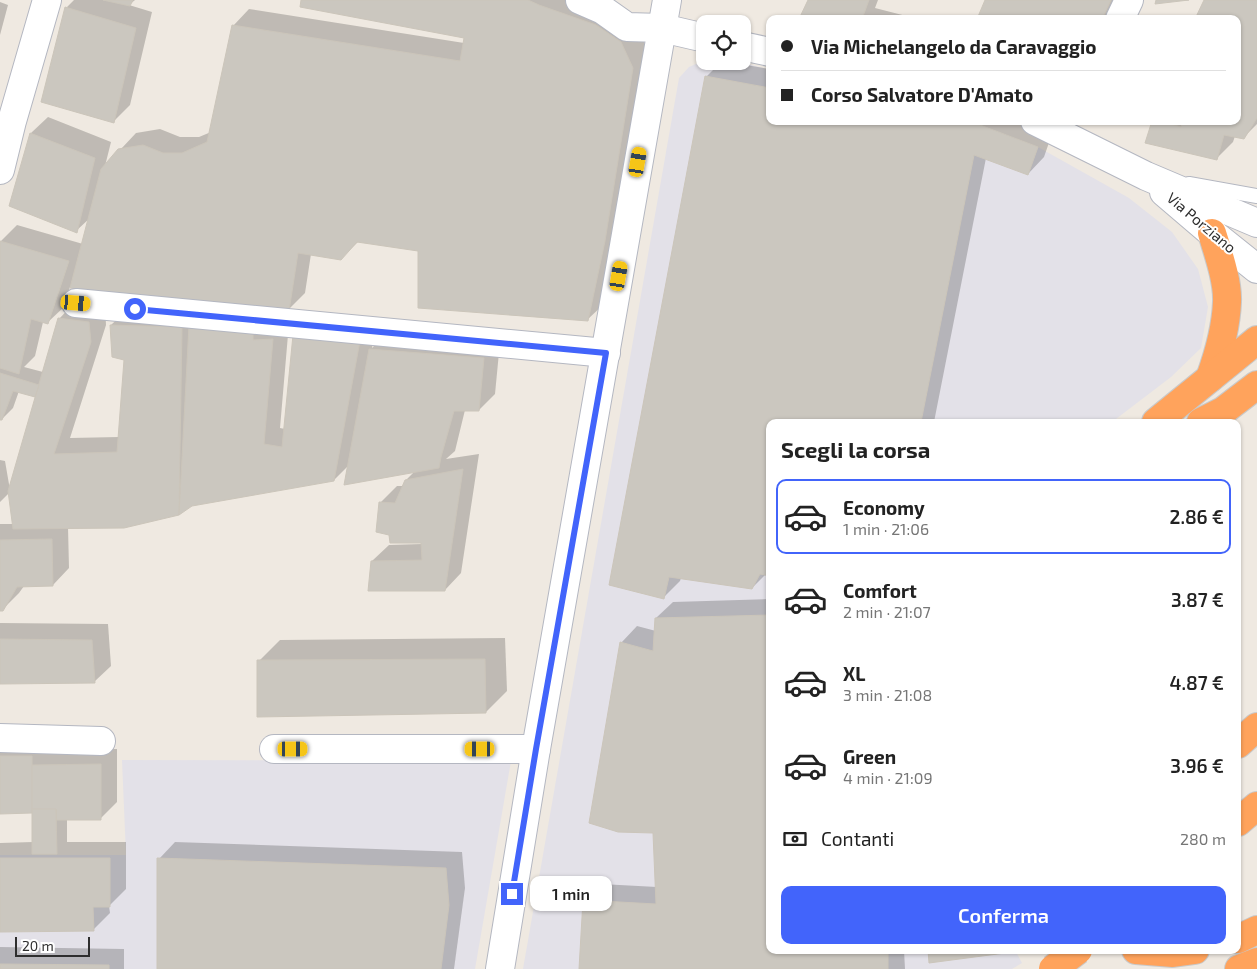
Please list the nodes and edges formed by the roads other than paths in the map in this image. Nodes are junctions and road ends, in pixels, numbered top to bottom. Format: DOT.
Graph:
graph roads {
  1 [pos="47,0"];
  2 [pos="667,0"];
  3 [pos="1129,0"];
  4 [pos="592,5"];
  5 [pos="1122,15"];
  6 [pos="662,28"];
  7 [pos="696,36"];
  8 [pos="751,48"];
  9 [pos="766,51"];
  10 [pos="1052,125"];
  11 [pos="1069,129"];
  12 [pos="0,170"];
  13 [pos="1146,176"];
  14 [pos="1257,196"];
  15 [pos="1257,223"];
  16 [pos="1212,233"];
  17 [pos="1257,269"];
  18 [pos="76,303"];
  19 [pos="1257,340"];
  20 [pos="606,353"];
  21 [pos="1210,378"];
  22 [pos="1257,385"];
  23 [pos="1257,409"];
  24 [pos="1212,417"];
  25 [pos="1160,419"];
  26 [pos="1257,727"];
  27 [pos="0,738"];
  28 [pos="101,741"];
  29 [pos="1241,741"];
  30 [pos="274,749"];
  31 [pos="536,749"];
  32 [pos="1257,806"];
  33 [pos="1241,819"];
  34 [pos="1257,930"];
  35 [pos="1241,938"];
  36 [pos="1065,954"];
  37 [pos="1073,954"];
  38 [pos="1257,962"];
  39 [pos="500,969"];
  40 [pos="1053,969"];
  41 [pos="1076,969"];
  42 [pos="1239,969"];
  1 -- 12 [label="street"];
  2 -- 6 [label="street"];
  3 -- 5 [label="street"];
  4 -- 6 [label="street"];
  6 -- 7 [label="street"];
  6 -- 20 [label="street"];
  8 -- 9 [label="street"];
  10 -- 11 [label="street, Via Porziano"];
  11 -- 13 [label="street, Via Porziano"];
  13 -- 14 [label="lane"];
  13 -- 15 [label="street, Via Porziano"];
  13 -- 16 [label="street, Via Porziano"];
  16 -- 17 [label="street, Via Porziano"];
  16 -- 21 [label="highway"];
  18 -- 20 [label="street"];
  19 -- 21 [label="highway"];
  20 -- 31 [label="street"];
  21 -- 25 [label="highway"];
  22 -- 24 [label="highway"];
  23 -- 24 [label="highway"];
  26 -- 29 [label="highway"];
  27 -- 28 [label="street"];
  30 -- 31 [label="street"];
  31 -- 39 [label="street"];
  32 -- 33 [label="highway"];
  34 -- 35 [label="highway"];
  36 -- 41 [label="highway"];
  37 -- 40 [label="highway, bridge"];
  38 -- 42 [label="highway"];
}
